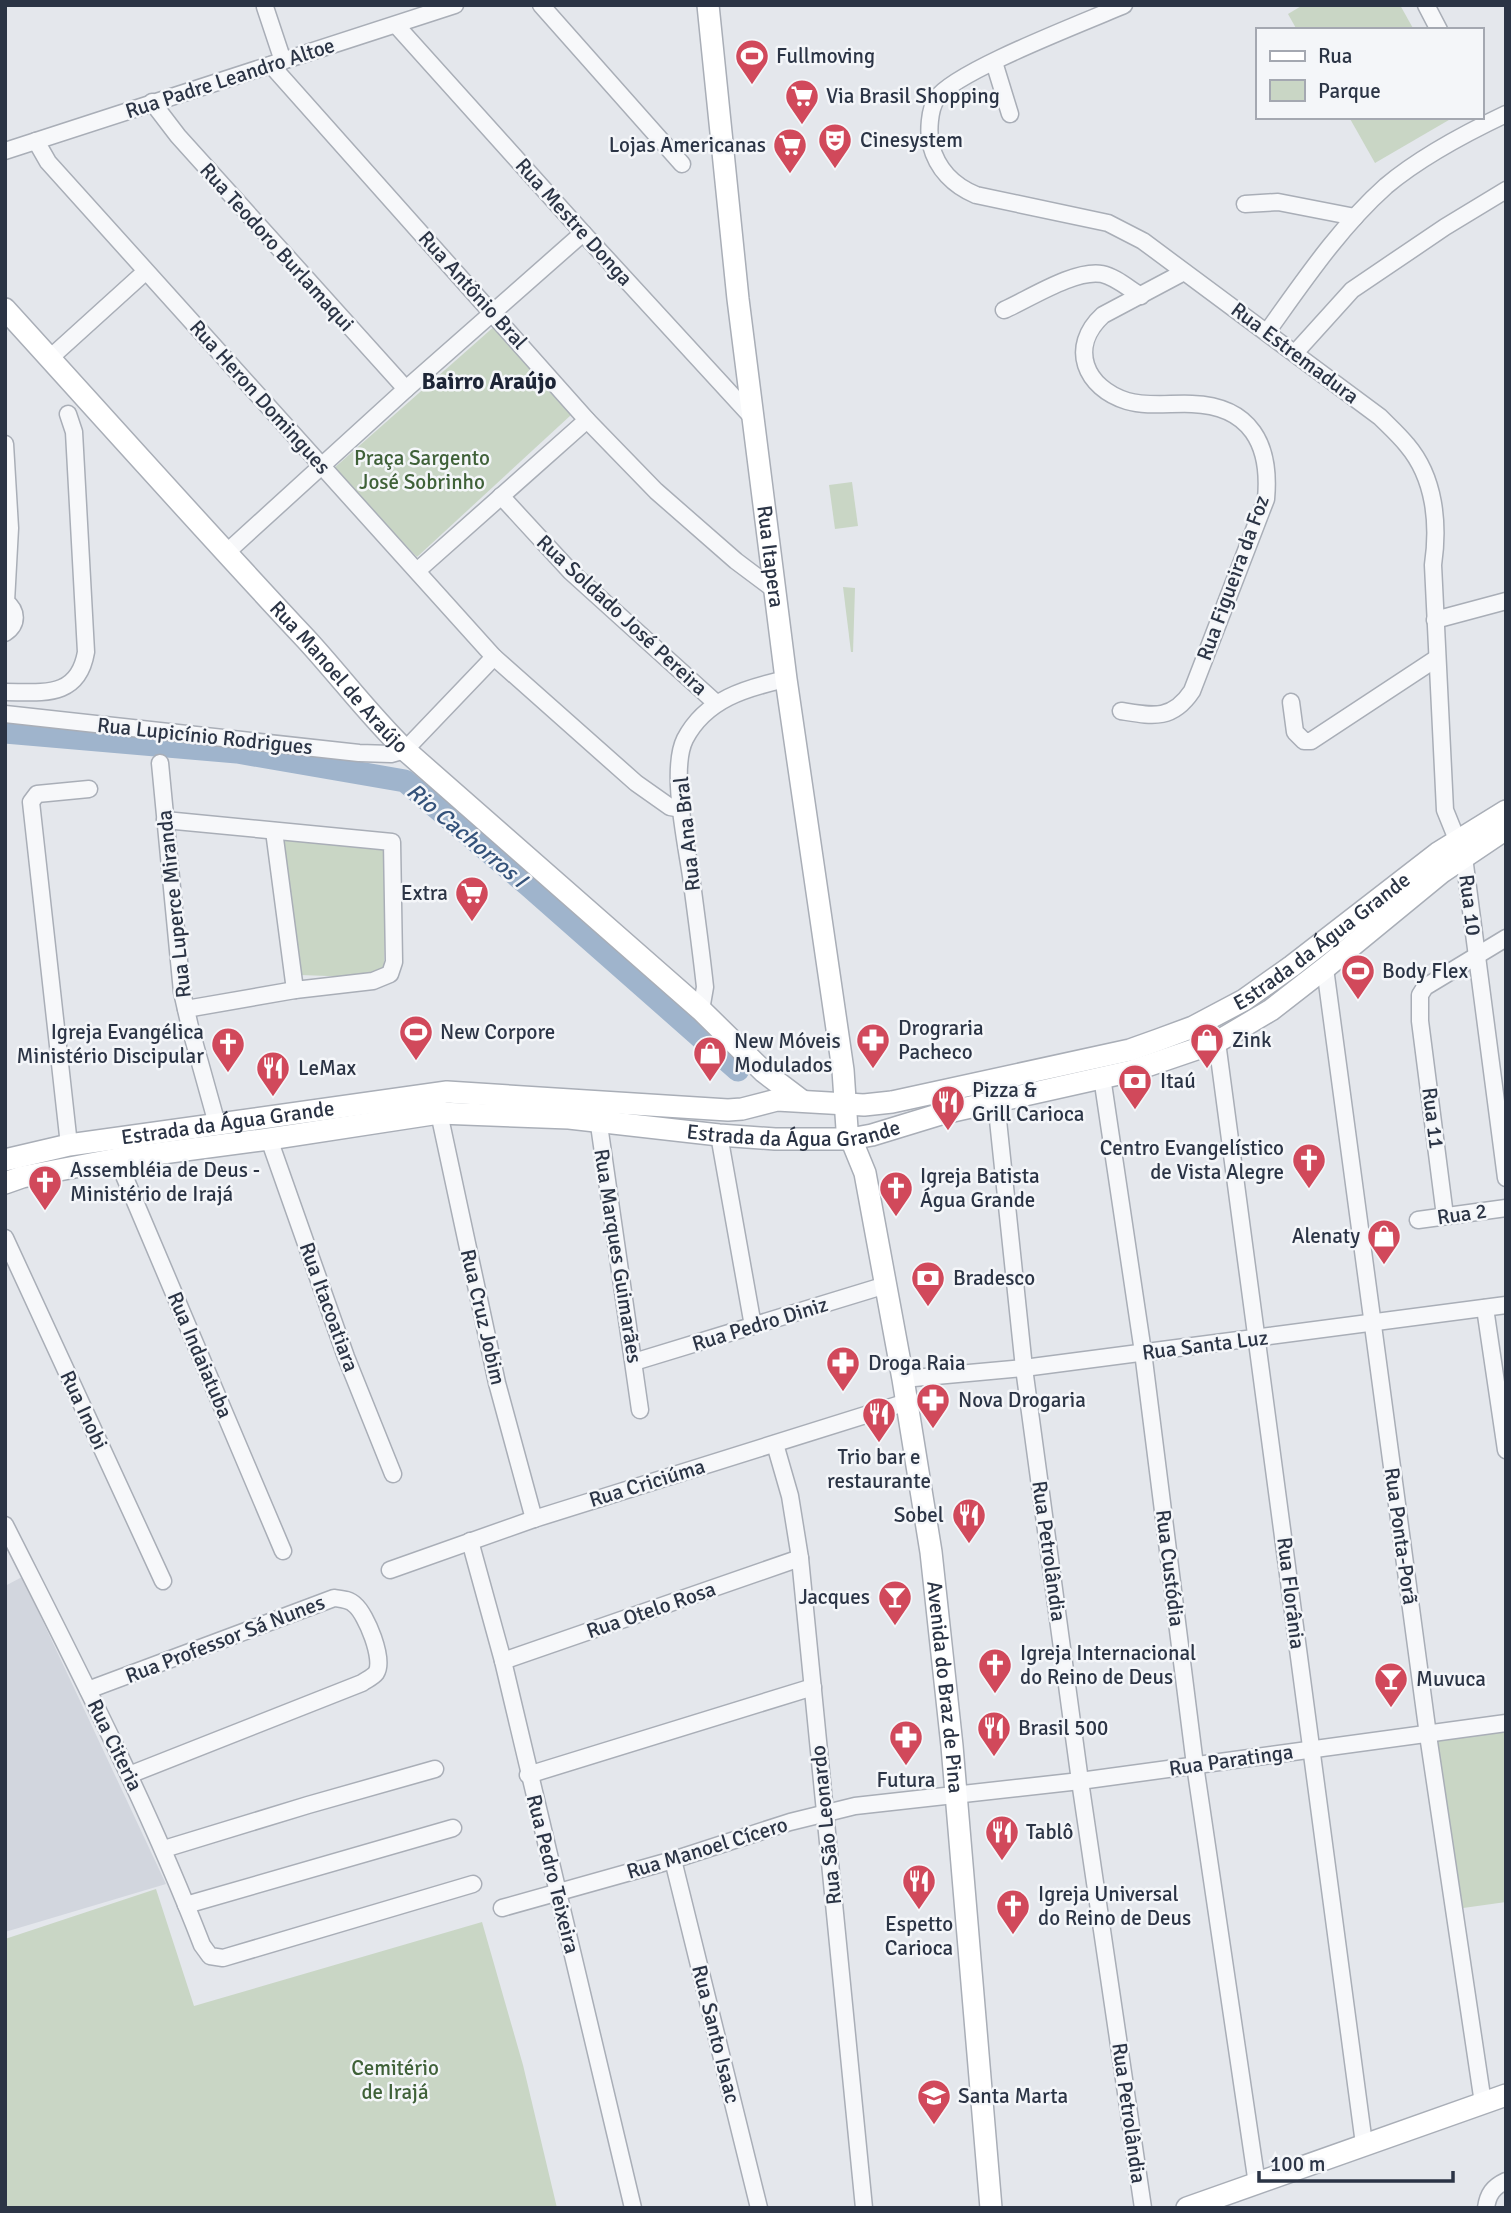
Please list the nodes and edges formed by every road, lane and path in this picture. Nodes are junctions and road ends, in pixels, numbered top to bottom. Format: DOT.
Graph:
graph roads {
  1 [pos="455,5"];
  2 [pos="541,5"];
  3 [pos="708,5"];
  4 [pos="1124,5"];
  5 [pos="1426,5"];
  6 [pos="265,7"];
  7 [pos="396,24"];
  8 [pos="1438,28"];
  9 [pos="994,62"];
  10 [pos="277,63"];
  11 [pos="152,102"];
  12 [pos="1010,114"];
  13 [pos="1506,114"];
  14 [pos="1484,116"];
  15 [pos="1480,119"];
  16 [pos="36,141"];
  17 [pos="5,151"];
  18 [pos="682,164"];
  19 [pos="1506,190"];
  20 [pos="1245,204"];
  21 [pos="1355,217"];
  22 [pos="583,233"];
  23 [pos="1184,271"];
  24 [pos="145,272"];
  25 [pos="1140,296"];
  26 [pos="5,309"];
  27 [pos="1004,310"];
  28 [pos="494,313"];
  29 [pos="1267,332"];
  30 [pos="1294,352"];
  31 [pos="50,358"];
  32 [pos="406,389"];
  33 [pos="68,414"];
  34 [pos="752,417"];
  35 [pos="587,420"];
  36 [pos="5,444"];
  37 [pos="323,466"];
  38 [pos="501,496"];
  39 [pos="226,553"];
  40 [pos="417,570"];
  41 [pos="776,591"];
  42 [pos="1506,601"];
  43 [pos="6,602"];
  44 [pos="1435,620"];
  45 [pos="5,633"];
  46 [pos="494,657"];
  47 [pos="1437,658"];
  48 [pos="786,679"];
  49 [pos="5,692"];
  50 [pos="1291,702"];
  51 [pos="716,703"];
  52 [pos="1121,711"];
  53 [pos="5,714"];
  54 [pos="405,750"];
  55 [pos="160,764"];
  56 [pos="89,789"];
  57 [pos="682,809"];
  58 [pos="1506,811"];
  59 [pos="165,820"];
  60 [pos="1506,829"];
  61 [pos="274,831"];
  62 [pos="1460,849"];
  63 [pos="1506,938"];
  64 [pos="1477,956"];
  65 [pos="1325,968"];
  66 [pos="295,990"];
  67 [pos="186,1009"];
  68 [pos="701,1010"];
  69 [pos="1217,1042"];
  70 [pos="764,1072"];
  71 [pos="1102,1077"];
  72 [pos="801,1100"];
  73 [pos="996,1101"];
  74 [pos="763,1103"];
  75 [pos="834,1103"];
  76 [pos="526,1105"];
  77 [pos="597,1111"];
  78 [pos="439,1113"];
  79 [pos="217,1124"];
  80 [pos="719,1135"];
  81 [pos="872,1135"];
  82 [pos="269,1139"];
  83 [pos="775,1139"];
  84 [pos="850,1139"];
  85 [pos="69,1145"];
  86 [pos="117,1159"];
  87 [pos="5,1160"];
  88 [pos="864,1173"];
  89 [pos="1506,1178"];
  90 [pos="5,1183"];
  91 [pos="1506,1208"];
  92 [pos="1445,1216"];
  93 [pos="1418,1220"];
  94 [pos="5,1238"];
  95 [pos="886,1285"];
  96 [pos="1506,1305"];
  97 [pos="1485,1308"];
  98 [pos="1372,1323"];
  99 [pos="753,1326"];
  100 [pos="1258,1338"];
  101 [pos="1143,1352"];
  102 [pos="634,1362"];
  103 [pos="1024,1368"];
  104 [pos="903,1380"];
  105 [pos="907,1402"];
  106 [pos="640,1410"];
  107 [pos="775,1444"];
  108 [pos="1506,1450"];
  109 [pos="393,1474"];
  110 [pos="534,1519"];
  111 [pos="5,1525"];
  112 [pos="470,1541"];
  113 [pos="283,1551"];
  114 [pos="800,1558"];
  115 [pos="390,1570"];
  116 [pos="163,1581"];
  117 [pos="503,1661"];
  118 [pos="813,1687"];
  119 [pos="88,1690"];
  120 [pos="1506,1723"];
  121 [pos="1428,1735"];
  122 [pos="1311,1749"];
  123 [pos="1195,1765"];
  124 [pos="435,1769"];
  125 [pos="129,1775"];
  126 [pos="528,1775"];
  127 [pos="1080,1781"];
  128 [pos="956,1794"];
  129 [pos="824,1814"];
  130 [pos="453,1828"];
  131 [pos="164,1849"];
  132 [pos="673,1860"];
  133 [pos="473,1885"];
  134 [pos="558,1891"];
  135 [pos="186,1905"];
  136 [pos="502,1908"];
  137 [pos="1506,2095"];
  138 [pos="1483,2103"];
  139 [pos="1364,2144"];
  140 [pos="1506,2181"];
  141 [pos="1257,2184"];
  142 [pos="633,2208"];
  143 [pos="759,2208"];
  144 [pos="864,2208"];
  145 [pos="991,2208"];
  146 [pos="1143,2208"];
  147 [pos="1188,2208"];
  148 [pos="1486,2208"];
  1 -- 7 [label="street, Rua Padre Leandro Altoe"];
  2 -- 18 [label="street"];
  3 -- 34 [label="street, Rua Itapera"];
  4 -- 9 [label="street, Rua Estremadura"];
  5 -- 8 [label="street"];
  6 -- 10 [label="street"];
  7 -- 10 [label="street, Rua Padre Leandro Altoe"];
  7 -- 22 [label="street, Rua Mestre Donga"];
  9 -- 12 [label="street"];
  9 -- 23 [label="street, Rua Estremadura"];
  10 -- 11 [label="street, Rua Padre Leandro Altoe"];
  10 -- 28 [label="street, Rua Antônio Bral"];
  11 -- 16 [label="street, Rua Padre Leandro Altoe"];
  11 -- 32 [label="street, Rua Teodoro Burlamaqui"];
  13 -- 14 [label="street"];
  15 -- 21 [label="street"];
  16 -- 17 [label="street, Rua Padre Leandro Altoe"];
  16 -- 24 [label="street, Rua Heron Domingues"];
  19 -- 30 [label="street"];
  20 -- 21 [label="street"];
  21 -- 29 [label="street"];
  22 -- 28 [label="street"];
  22 -- 34 [label="street, Rua Mestre Donga"];
  23 -- 25 [label="street, Rua Figueira da Foz"];
  23 -- 29 [label="street, Rua Estremadura"];
  24 -- 31 [label="street"];
  24 -- 37 [label="street, Rua Heron Domingues"];
  25 -- 27 [label="street"];
  25 -- 52 [label="street, Rua Figueira da Foz"];
  26 -- 31 [label="street, Rua Manoel de Araújo"];
  28 -- 32 [label="street"];
  28 -- 35 [label="street, Rua Antônio Bral"];
  29 -- 30 [label="street, Rua Estremadura"];
  30 -- 44 [label="street, Rua Estremadura"];
  31 -- 39 [label="street, Rua Manoel de Araújo"];
  32 -- 37 [label="street"];
  33 -- 49 [label="street"];
  34 -- 41 [label="street, Rua Itapera"];
  35 -- 38 [label="street"];
  35 -- 41 [label="street, Rua Antônio Bral"];
  36 -- 43 [label="street"];
  37 -- 39 [label="street"];
  37 -- 40 [label="street, Rua Heron Domingues"];
  38 -- 40 [label="street"];
  38 -- 51 [label="street, Rua Soldado José Pereira"];
  39 -- 54 [label="street, Rua Manoel de Araújo"];
  40 -- 46 [label="street, Rua Heron Domingues"];
  41 -- 48 [label="street, Rua Itapera"];
  42 -- 44 [label="street"];
  43 -- 45 [label="street"];
  44 -- 47 [label="street, Rua Estremadura"];
  46 -- 54 [label="street"];
  46 -- 57 [label="street, Rua Heron Domingues"];
  47 -- 50 [label="street"];
  47 -- 62 [label="street, Rua Estremadura"];
  48 -- 51 [label="street, Rua Ana Bral"];
  48 -- 75 [label="street, Rua Itapera"];
  51 -- 57 [label="street, Rua Ana Bral"];
  53 -- 54 [label="street, Rua Lupicínio Rodrigues"];
  54 -- 68 [label="street, Rua Manoel de Araújo"];
  55 -- 59 [label="street, Rua Luperce Miranda"];
  56 -- 85 [label="street"];
  57 -- 68 [label="street, Rua Ana Bral"];
  58 -- 62 [label="street, Estrada da Água Grande"];
  59 -- 61 [label="street"];
  59 -- 67 [label="street, Rua Luperce Miranda"];
  60 -- 62 [label="street, Estrada da Água Grande"];
  61 -- 66 [label="street"];
  61 -- 66 [label="street"];
  62 -- 64 [label="street, Rua 10"];
  62 -- 65 [label="street, Estrada da Água Grande"];
  62 -- 75 [label="street, Estrada da Água Grande"];
  63 -- 64 [label="street"];
  64 -- 89 [label="street, Rua 10"];
  64 -- 92 [label="street, Rua 11"];
  65 -- 69 [label="street, Estrada da Água Grande"];
  65 -- 98 [label="street, Rua Ponta-Porã"];
  66 -- 67 [label="street"];
  67 -- 79 [label="street, Rua Luperce Miranda"];
  68 -- 70 [label="street, Rua Manoel de Araújo"];
  69 -- 71 [label="street, Estrada da Água Grande"];
  69 -- 100 [label="street, Rua Florânia"];
  70 -- 72 [label="street, Rua Manoel de Araújo"];
  70 -- 74 [label="street"];
  71 -- 73 [label="street, Estrada da Água Grande"];
  71 -- 101 [label="street, Rua Custódia"];
  72 -- 74 [label="street, Estrada da Água Grande"];
  72 -- 75 [label="street, Estrada da Água Grande"];
  73 -- 81 [label="street, Estrada da Água Grande"];
  73 -- 103 [label="street, Rua Petrolândia"];
  74 -- 77 [label="street, Estrada da Água Grande"];
  74 -- 83 [label="street"];
  75 -- 81 [label="street"];
  75 -- 84 [label="street, Avenida do Braz de Pina"];
  76 -- 77 [label="street, Estrada da Água Grande"];
  76 -- 78 [label="street, Estrada da Água Grande"];
  76 -- 79 [label="street, Estrada da Água Grande"];
  77 -- 80 [label="street, Estrada da Água Grande"];
  77 -- 102 [label="street, Rua Marques Guimarães"];
  78 -- 82 [label="street, Estrada da Água Grande"];
  78 -- 110 [label="street, Rua Cruz Jobim"];
  79 -- 85 [label="street, Estrada da Água Grande"];
  80 -- 83 [label="street, Estrada da Água Grande"];
  80 -- 99 [label="street"];
  81 -- 84 [label="street, Estrada da Água Grande"];
  81 -- 88 [label="street, Avenida do Braz de Pina"];
  82 -- 86 [label="street, Estrada da Água Grande"];
  82 -- 109 [label="street, Rua Itacoatiara"];
  83 -- 84 [label="street, Estrada da Água Grande"];
  84 -- 88 [label="street, Avenida do Braz de Pina"];
  85 -- 87 [label="street, Estrada da Água Grande"];
  86 -- 90 [label="street, Estrada da Água Grande"];
  86 -- 113 [label="street, Rua Indaiatuba"];
  88 -- 95 [label="street, Avenida do Braz de Pina"];
  91 -- 92 [label="street, Rua 2"];
  92 -- 93 [label="street, Rua 2"];
  94 -- 116 [label="street, Rua Inobi"];
  95 -- 99 [label="street, Rua Pedro Diniz"];
  95 -- 104 [label="street, Avenida do Braz de Pina"];
  96 -- 97 [label="street, Rua Santa Luz"];
  97 -- 98 [label="street, Rua Santa Luz"];
  97 -- 108 [label="street"];
  98 -- 100 [label="street, Rua Santa Luz"];
  98 -- 121 [label="street, Rua Ponta-Porã"];
  99 -- 102 [label="street, Rua Pedro Diniz"];
  100 -- 101 [label="street, Rua Santa Luz"];
  100 -- 122 [label="street, Rua Florânia"];
  101 -- 103 [label="street, Rua Santa Luz"];
  101 -- 123 [label="street, Rua Custódia"];
  102 -- 106 [label="street, Rua Marques Guimarães"];
  103 -- 104 [label="street, Rua Santa Luz"];
  103 -- 127 [label="street, Rua Petrolândia"];
  104 -- 105 [label="street, Avenida do Braz de Pina"];
  105 -- 107 [label="street, Rua Criciúma"];
  105 -- 128 [label="street, Avenida do Braz de Pina"];
  107 -- 110 [label="street, Rua Criciúma"];
  107 -- 114 [label="street, Rua São Leonardo"];
  110 -- 112 [label="street, Rua Criciúma"];
  111 -- 119 [label="street, Rua Citeria"];
  112 -- 115 [label="street, Rua Criciúma"];
  112 -- 117 [label="street, Rua Pedro Teixeira"];
  114 -- 117 [label="street, Rua Otelo Rosa"];
  114 -- 118 [label="street, Rua São Leonardo"];
  117 -- 126 [label="street, Rua Pedro Teixeira"];
  118 -- 126 [label="street"];
  118 -- 129 [label="street, Rua São Leonardo"];
  119 -- 125 [label="street, Rua Citeria"];
  119 -- 125 [label="street, Rua Professor Sá Nunes"];
  120 -- 121 [label="street, Rua Paratinga"];
  121 -- 122 [label="street, Rua Paratinga"];
  121 -- 138 [label="street, Rua Ponta-Porã"];
  122 -- 123 [label="street, Rua Paratinga"];
  122 -- 139 [label="street, Rua Florânia"];
  123 -- 127 [label="street, Rua Paratinga"];
  123 -- 141 [label="street, Rua Custódia"];
  124 -- 131 [label="street"];
  125 -- 131 [label="street, Rua Citeria"];
  126 -- 134 [label="street, Rua Pedro Teixeira"];
  127 -- 128 [label="street, Rua Paratinga"];
  127 -- 146 [label="street, Rua Petrolândia"];
  128 -- 129 [label="street, Rua Manoel Cícero"];
  128 -- 145 [label="street, Avenida do Braz de Pina"];
  129 -- 132 [label="street, Rua Manoel Cícero"];
  129 -- 144 [label="street, Rua São Leonardo"];
  130 -- 135 [label="street"];
  131 -- 135 [label="street, Rua Citeria"];
  132 -- 134 [label="street, Rua Manoel Cícero"];
  132 -- 143 [label="street, Rua Santo Isaac"];
  133 -- 135 [label="street, Rua Citeria"];
  134 -- 136 [label="street, Rua Manoel Cícero"];
  134 -- 142 [label="street, Rua Pedro Teixeira"];
  137 -- 138 [label="street"];
  138 -- 139 [label="street"];
  139 -- 141 [label="street"];
  140 -- 148 [label="street"];
  141 -- 147 [label="street"];
}
